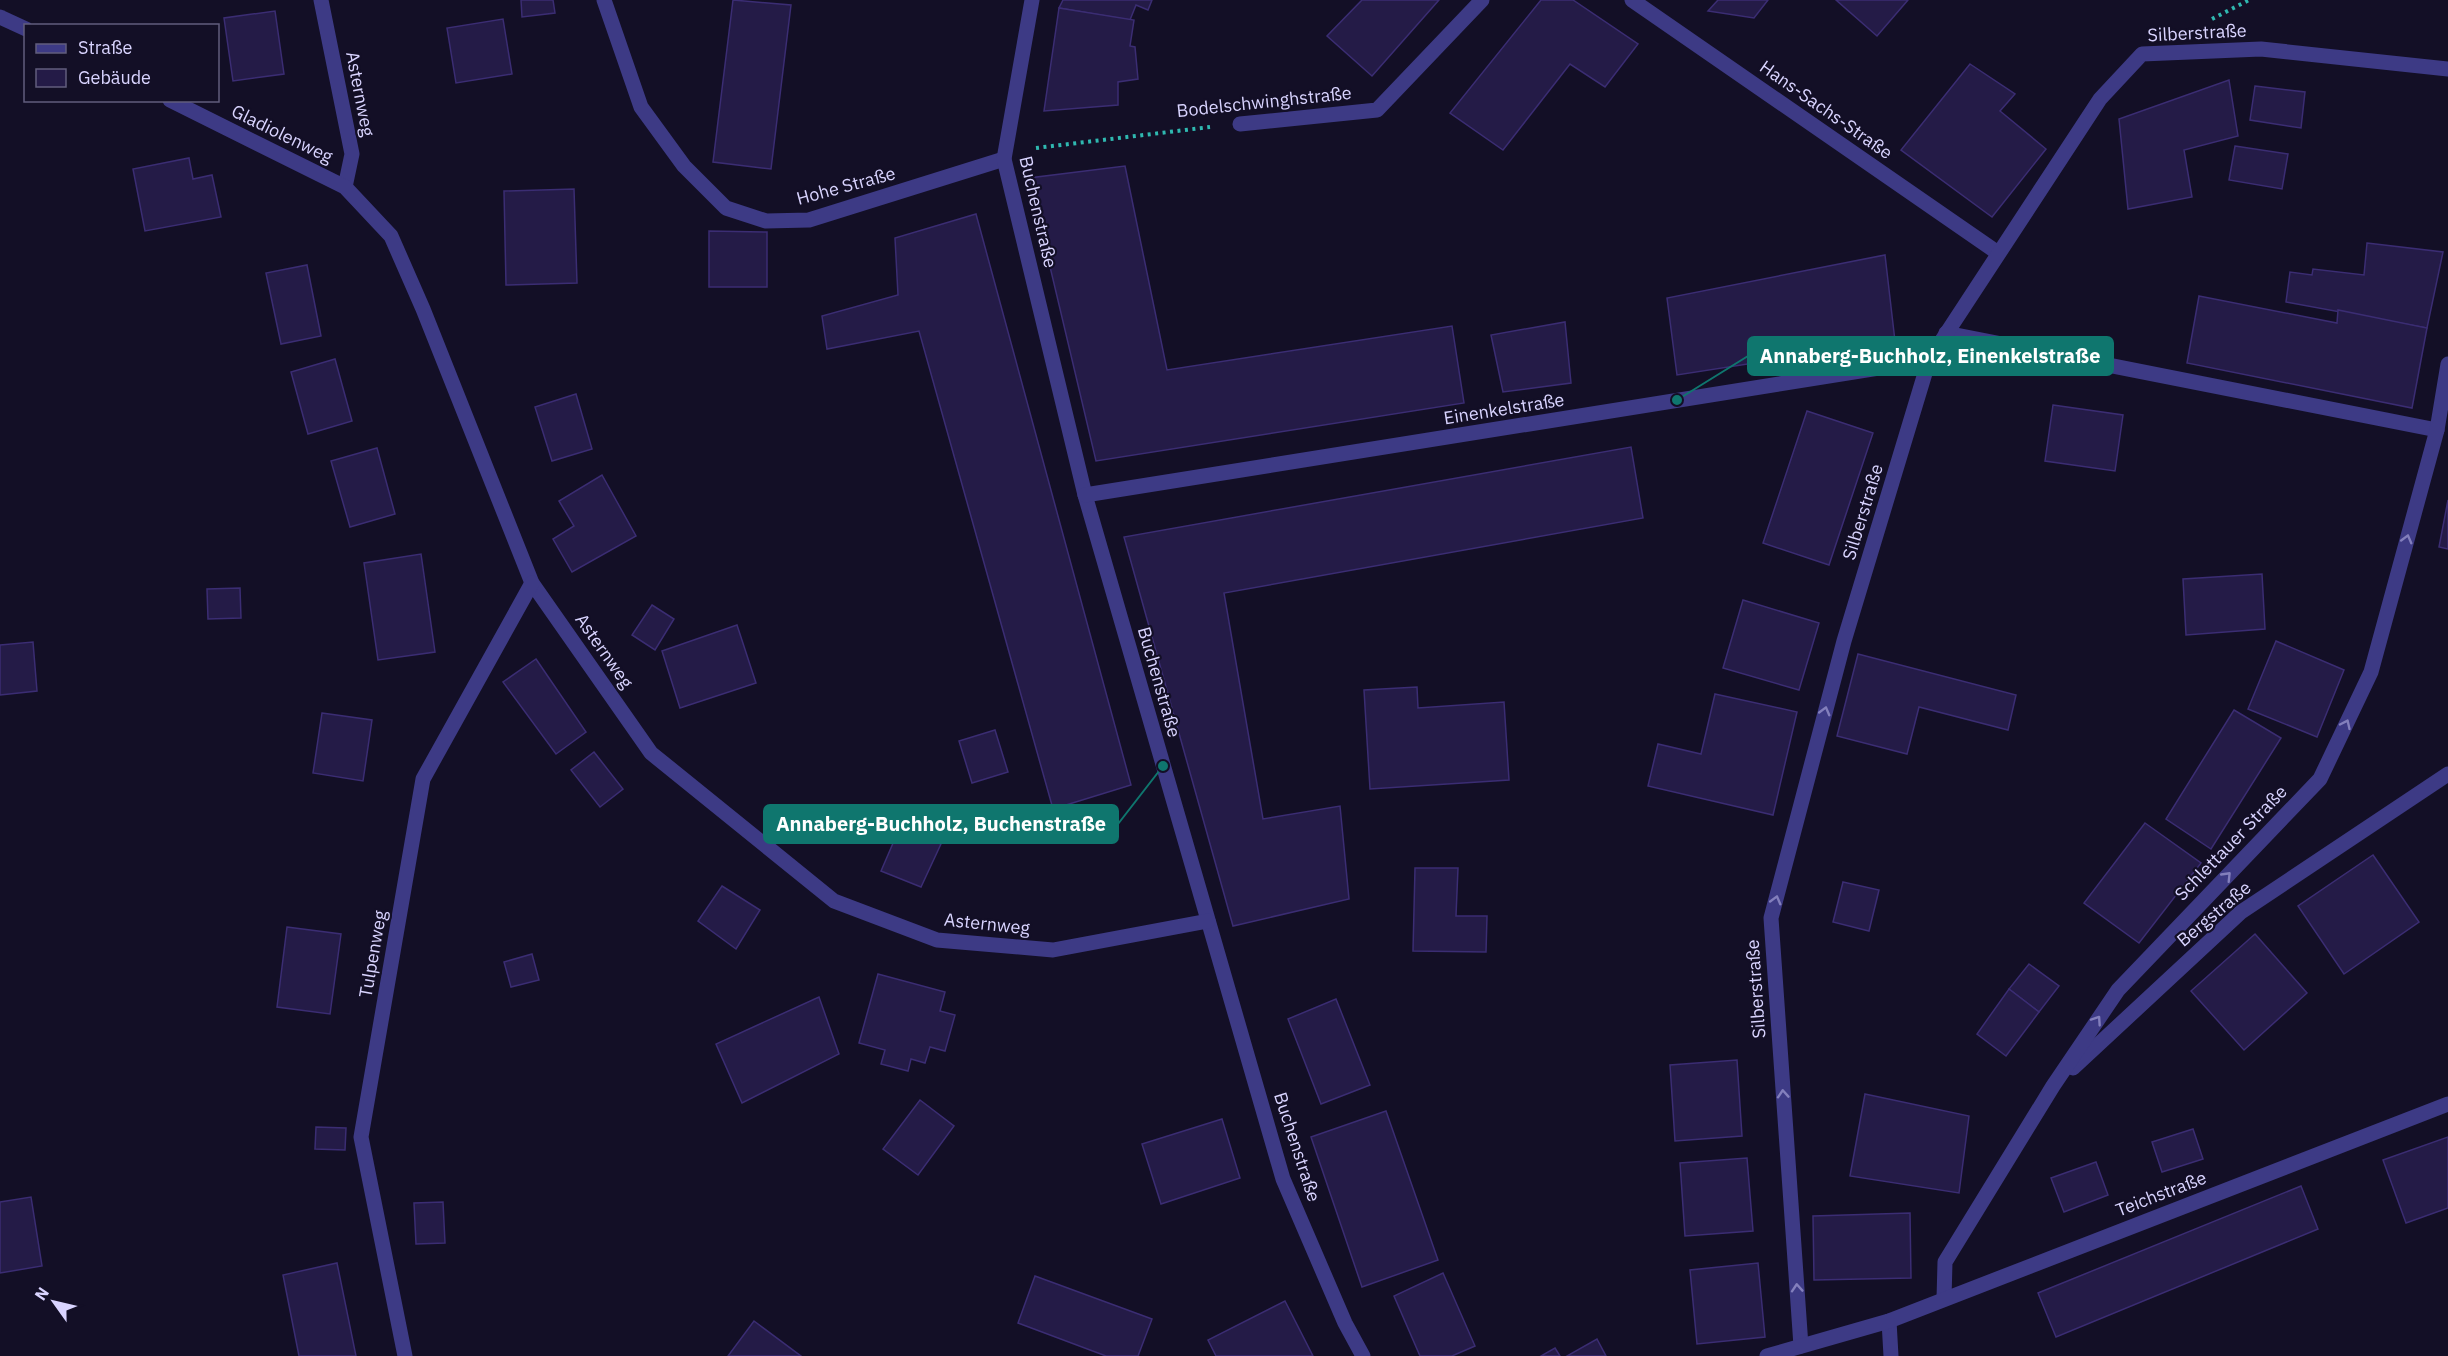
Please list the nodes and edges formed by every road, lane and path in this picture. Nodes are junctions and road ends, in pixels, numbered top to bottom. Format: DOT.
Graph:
graph roads {
  1 [pos="321,0"];
  2 [pos="604,0"];
  3 [pos="1032,0"];
  4 [pos="1482,0"];
  5 [pos="1632,0"];
  6 [pos="0,17"];
  7 [pos="24,28"];
  8 [pos="2448,69"];
  9 [pos="174,102"];
  10 [pos="1240,124"];
  11 [pos="1005,155"];
  12 [pos="345,186"];
  13 [pos="1998,253"];
  14 [pos="1946,333"];
  15 [pos="1929,360"];
  16 [pos="2448,364"];
  17 [pos="2437,430"];
  18 [pos="1085,495"];
  19 [pos="532,583"];
  20 [pos="2448,774"];
  21 [pos="1208,921"];
  22 [pos="2053,1086"];
  23 [pos="2448,1104"];
  24 [pos="1944,1299"];
  25 [pos="1889,1321"];
  26 [pos="1801,1346"];
  27 [pos="405,1356"];
  28 [pos="1363,1356"];
  29 [pos="1767,1356"];
  30 [pos="1891,1356"];
  1 -- 12 [label="street, Asternweg"];
  2 -- 11 [label="street, Hohe Straße"];
  3 -- 11 [label="street, Buchenstraße"];
  4 -- 10 [label="street, Bodelschwinghstraße"];
  5 -- 13 [label="street, Hans-Sachs-Straße"];
  6 -- 7 [label="street"];
  8 -- 13 [label="street, Silberstraße"];
  9 -- 12 [label="street, Gladiolenweg"];
  10 -- 11 [label="path, Bodelschwinghstraße"];
  11 -- 18 [label="street, Buchenstraße"];
  12 -- 19 [label="street, Asternweg"];
  13 -- 14 [label="street, Silberstraße"];
  14 -- 15 [label="street, Silberstraße"];
  14 -- 17 [label="street"];
  15 -- 18 [label="street, Einenkelstraße"];
  26 -- 15 [label="street, Silberstraße, one-way"];
  16 -- 17 [label="street, Schlettauer Straße"];
  22 -- 17 [label="street, Schlettauer Straße, one-way"];
  18 -- 21 [label="street, Buchenstraße"];
  19 -- 21 [label="street, Asternweg"];
  19 -- 27 [label="street, Tulpenweg"];
  20 -- 22 [label="street, Bergstraße"];
  21 -- 28 [label="street, Buchenstraße"];
  22 -- 24 [label="street, Schlettauer Straße"];
  23 -- 24 [label="street, Teichstraße"];
  24 -- 25 [label="street, Teichstraße"];
  25 -- 26 [label="street, Teichstraße"];
  25 -- 30 [label="street"];
  26 -- 29 [label="street, Teichstraße"];
}
